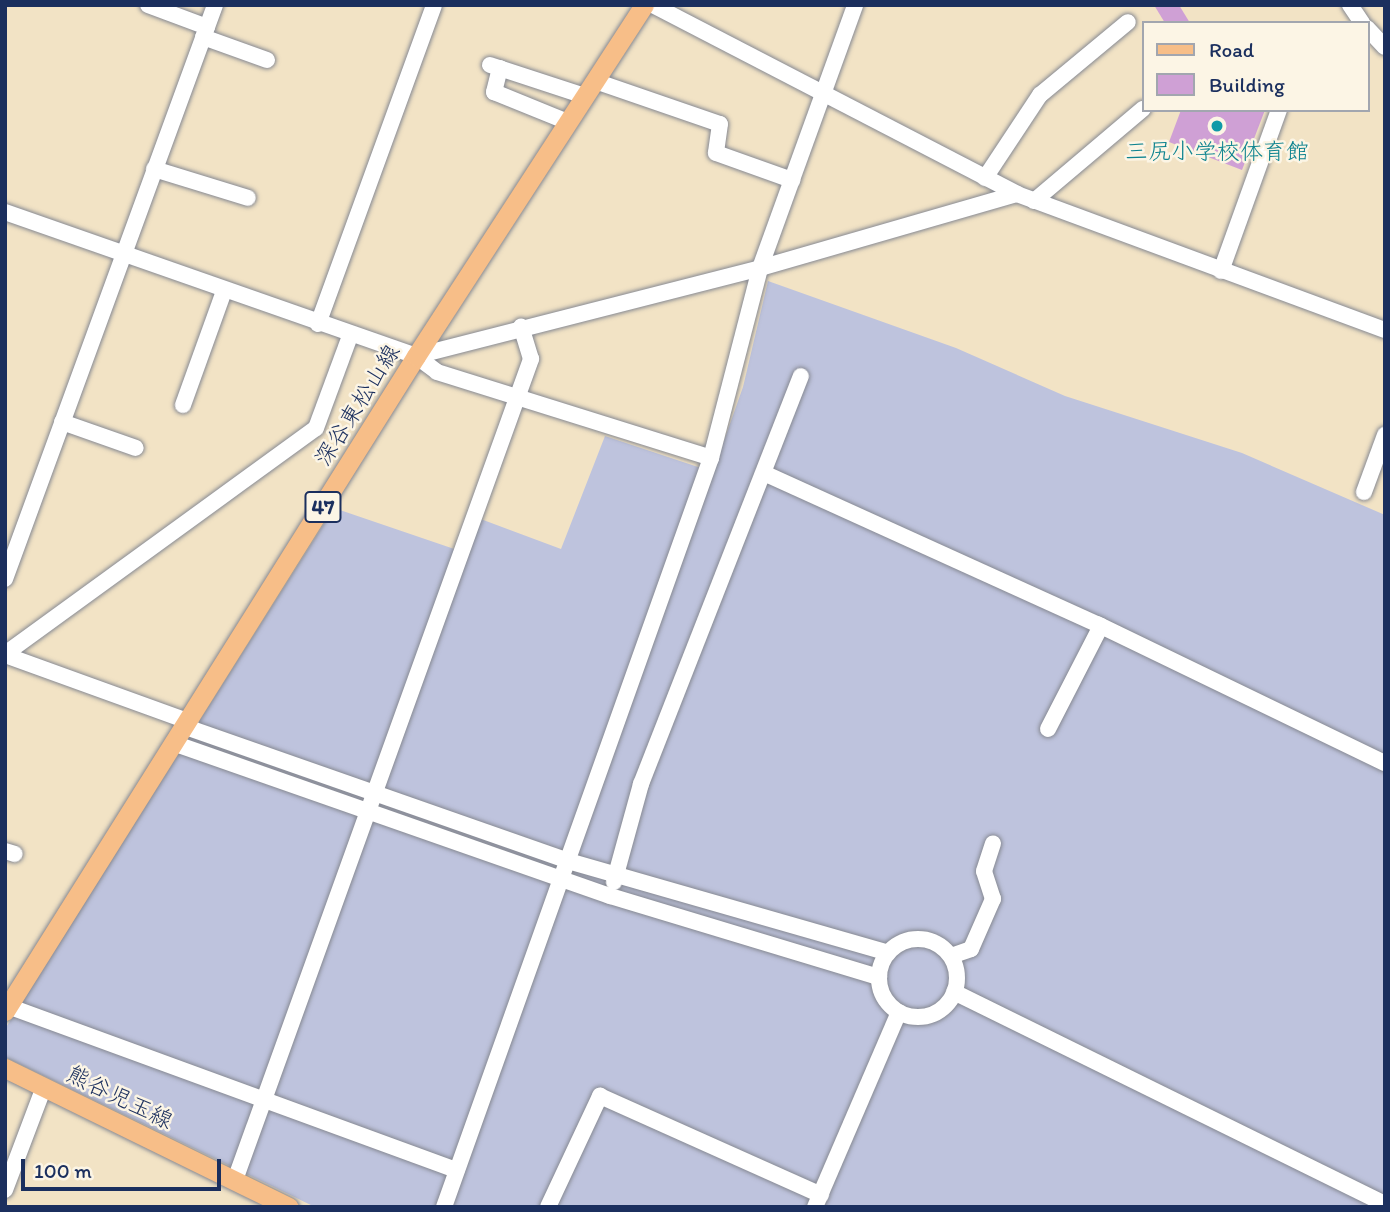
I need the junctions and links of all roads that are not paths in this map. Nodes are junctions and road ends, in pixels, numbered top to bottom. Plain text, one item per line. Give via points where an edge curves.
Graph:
1 (148, 5) edge
2 (215, 5) edge
3 (434, 5) edge
4 (644, 5) edge
5 (653, 5) edge
6 (855, 5) edge
7 (1128, 22) dead end
8 (1369, 30) edge
9 (205, 32) junction
10 (1385, 47) edge
11 (267, 60) dead end
12 (590, 88) junction
13 (824, 97) junction
14 (1142, 110) edge
15 (1278, 112) edge
16 (568, 122) junction
17 (154, 169) junction
18 (985, 178) junction
19 (792, 180) junction
20 (1017, 194) junction
21 (248, 198) dead end
22 (1034, 201) junction
23 (5, 212) edge
24 (123, 254) junction
25 (760, 268) junction
26 (1221, 271) junction
27 (224, 290) junction
28 (318, 324) junction
29 (521, 327) junction
30 (1385, 330) edge
31 (350, 336) junction
32 (416, 356) junction
33 (802, 376) dead end
34 (515, 396) junction
35 (183, 405) dead end
36 (62, 422) junction
37 (1385, 435) edge
38 (136, 448) dead end
39 (710, 458) junction
40 (766, 474) junction
41 (1364, 492) dead end
42 (12, 540) edge
43 (5, 579) edge
44 (1101, 626) junction
45 (5, 655) edge
46 (1048, 729) dead end
47 (184, 731) junction
48 (1385, 763) edge
49 (374, 791) junction
50 (367, 811) junction
51 (993, 843) dead end
52 (568, 861) junction
53 (616, 875) junction
54 (561, 880) junction
55 (610, 897) junction
56 (888, 953) junction
57 (951, 956) junction
58 (879, 977) junction
59 (954, 992) junction
60 (6, 1007) edge
61 (899, 1012) junction
62 (5, 1068) edge
63 (44, 1087) junction
64 (261, 1100) junction
65 (457, 1170) junction
66 (235, 1180) junction
67 (5, 1190) edge
68 (818, 1201) edge
69 (1385, 1205) edge
70 (289, 1207) edge
71 (444, 1207) edge
72 (548, 1207) edge

1 - 9 street
2 - 9 street
3 - 28 street
4 - 12 main road, 深谷東松山線 / 47
5 - 13 street
6 - 13 street
7 - 18 street via 1040,95
8 - 10 street
9 - 11 street
9 - 17 street
12 - 16 main road, 深谷東松山線 / 47
12 - 16 street via 495,66 494,92
12 - 19 street via 720,124 716,153
13 - 18 street
13 - 19 street
14 - 22 street
15 - 26 street
16 - 32 main road, 深谷東松山線 / 47
17 - 21 street
17 - 24 street
18 - 20 street
19 - 25 street
20 - 22 street
20 - 25 street
22 - 26 street
23 - 24 street
24 - 27 street
24 - 36 street
25 - 29 street
25 - 39 street
26 - 30 street
27 - 28 street
27 - 35 street
28 - 31 street
29 - 32 street
29 - 34 street via 531,359
31 - 32 street
31 - 45 street via 316,428
32 - 34 street via 437,372
32 - 47 main road, 深谷東松山線 / 47
33 - 40 street
34 - 39 street
34 - 49 street
36 - 38 street
36 - 42 street
37 - 41 street
39 - 52 street
40 - 44 street
40 - 53 street via 641,784
42 - 43 street
44 - 46 street
44 - 48 street
45 - 47 street
47 - 49 street
47 - 50 street
47 - 60 main road, 深谷東松山線 / 47
49 - 50 street
49 - 52 street
50 - 54 street
50 - 64 street
51 - 57 street via 984,871 993,899 971,949
52 - 53 street
52 - 54 street
53 - 55 street
53 - 56 street
54 - 55 street
54 - 65 street
55 - 58 street
56 - 57 street via 908,940 920,939 932,941
56 - 58 street
57 - 59 street via 957,980
58 - 61 street via 884,998
59 - 61 street via 937,1012 912,1017
59 - 69 street
60 - 64 street
61 - 68 street
62 - 63 main road, 熊谷児玉線
63 - 66 main road, 熊谷児玉線
63 - 67 street
64 - 65 street
64 - 66 street
65 - 71 street
66 - 70 main road, 熊谷児玉線
68 - 72 street via 600,1097

